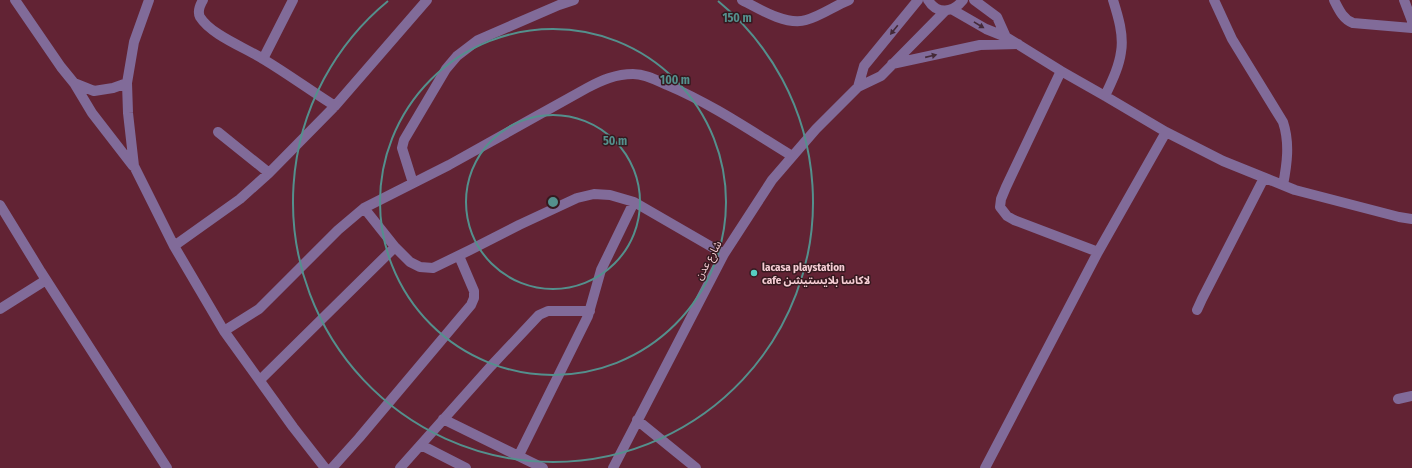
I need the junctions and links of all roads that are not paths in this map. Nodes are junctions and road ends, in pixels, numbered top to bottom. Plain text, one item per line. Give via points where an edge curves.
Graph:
1 (15, 0) edge
2 (149, 0) edge
3 (203, 0) edge
4 (293, 0) edge
5 (427, 0) edge
6 (574, 0) edge
7 (742, 0) edge
8 (848, 0) edge
9 (918, 0) edge
10 (928, 0) edge
11 (963, 0) edge
12 (974, 0) edge
13 (1113, 0) edge
14 (1214, 0) edge
15 (1334, 0) edge
16 (1404, 0) edge
17 (949, 10) junction
18 (1412, 21) edge
19 (1412, 28) edge
20 (1006, 37) junction
21 (1018, 44) junction
22 (263, 59) junction
23 (892, 64) junction
24 (1061, 71) junction
25 (74, 83) junction
26 (126, 83) junction
27 (858, 87) junction
28 (1105, 96) junction
29 (335, 106) junction
30 (218, 132) dead end
31 (1166, 132) junction
32 (792, 156) junction
33 (134, 166) junction
34 (270, 173) junction
35 (1264, 178) junction
36 (413, 183) junction
37 (1283, 185) junction
38 (634, 202) junction
39 (0, 205) edge
40 (364, 208) junction
41 (1412, 219) edge
42 (174, 246) junction
43 (394, 247) junction
44 (1098, 252) junction
45 (724, 254) junction
46 (458, 256) junction
47 (46, 280) junction
48 (0, 309) edge
49 (1197, 310) dead end
50 (590, 311) junction
51 (224, 331) junction
52 (260, 380) junction
53 (1412, 396) edge
54 (1398, 399) dead end
55 (444, 420) junction
56 (637, 420) junction
57 (421, 445) junction
58 (519, 456) junction
59 (167, 468) edge
60 (325, 468) edge
61 (332, 468) edge
62 (400, 468) edge
63 (466, 468) edge
64 (543, 468) edge
65 (613, 468) edge
66 (696, 468) edge
67 (986, 468) edge

1 - 25 street
2 - 26 street via 134,42
3 - 22 street via 198,10 208,25 225,38
4 - 22 street
5 - 29 street
6 - 36 street via 478,40 446,69 404,140 402,148
7 - 8 street via 778,17 796,22 817,16
9 -> 27 street, شارع عدن via 864,66
10 - 17 street via 935,8
11 - 17 street, شارع عدن via 959,6
12 - 20 street via 997,17
13 - 28 street via 1122,36 1122,51 1117,70
14 - 37 street via 1232,39 1283,122 1288,147
15 - 19 street via 1342,15 1353,23
16 - 18 street
17 -> 20 street
17 - 23 street, شارع عدن
20 - 21 street
23 -> 21 street via 980,45
21 - 24 street
22 - 29 street
23 - 27 street, شارع عدن via 881,76
24 - 28 street
24 - 44 street via 1006,187 1000,207 1014,220
25 - 26 street via 94,91
25 - 33 street via 92,113
26 - 33 street
27 - 32 street, شارع عدن
28 - 31 street
29 - 34 street
30 - 34 street
31 - 35 street via 1223,161
31 - 44 street
32 - 36 street via 684,92 648,77 635,74 620,75 606,78
32 - 45 street, شارع عدن via 768,185
33 - 42 street
34 - 42 street via 240,199
35 - 37 street
35 - 49 street
36 - 40 street
37 - 41 street
38 - 45 street
38 - 46 street via 610,195 594,194 577,198
38 - 50 street via 601,270
39 - 47 street
40 - 43 street
40 - 51 street via 338,230 259,309
42 - 51 street
43 - 46 street via 410,262 433,268
43 - 52 street
44 - 67 street
45 - 56 street, شارع عدن
46 - 61 street via 474,291 471,305
47 - 48 street
47 - 59 street
50 - 55 street via 548,311 539,315
50 - 58 street
51 - 52 street
52 - 60 street
53 - 54 street
55 - 57 street
55 - 58 street
56 - 65 street, شارع عدن
56 - 66 street
57 - 62 street
57 - 63 street
58 - 64 street

